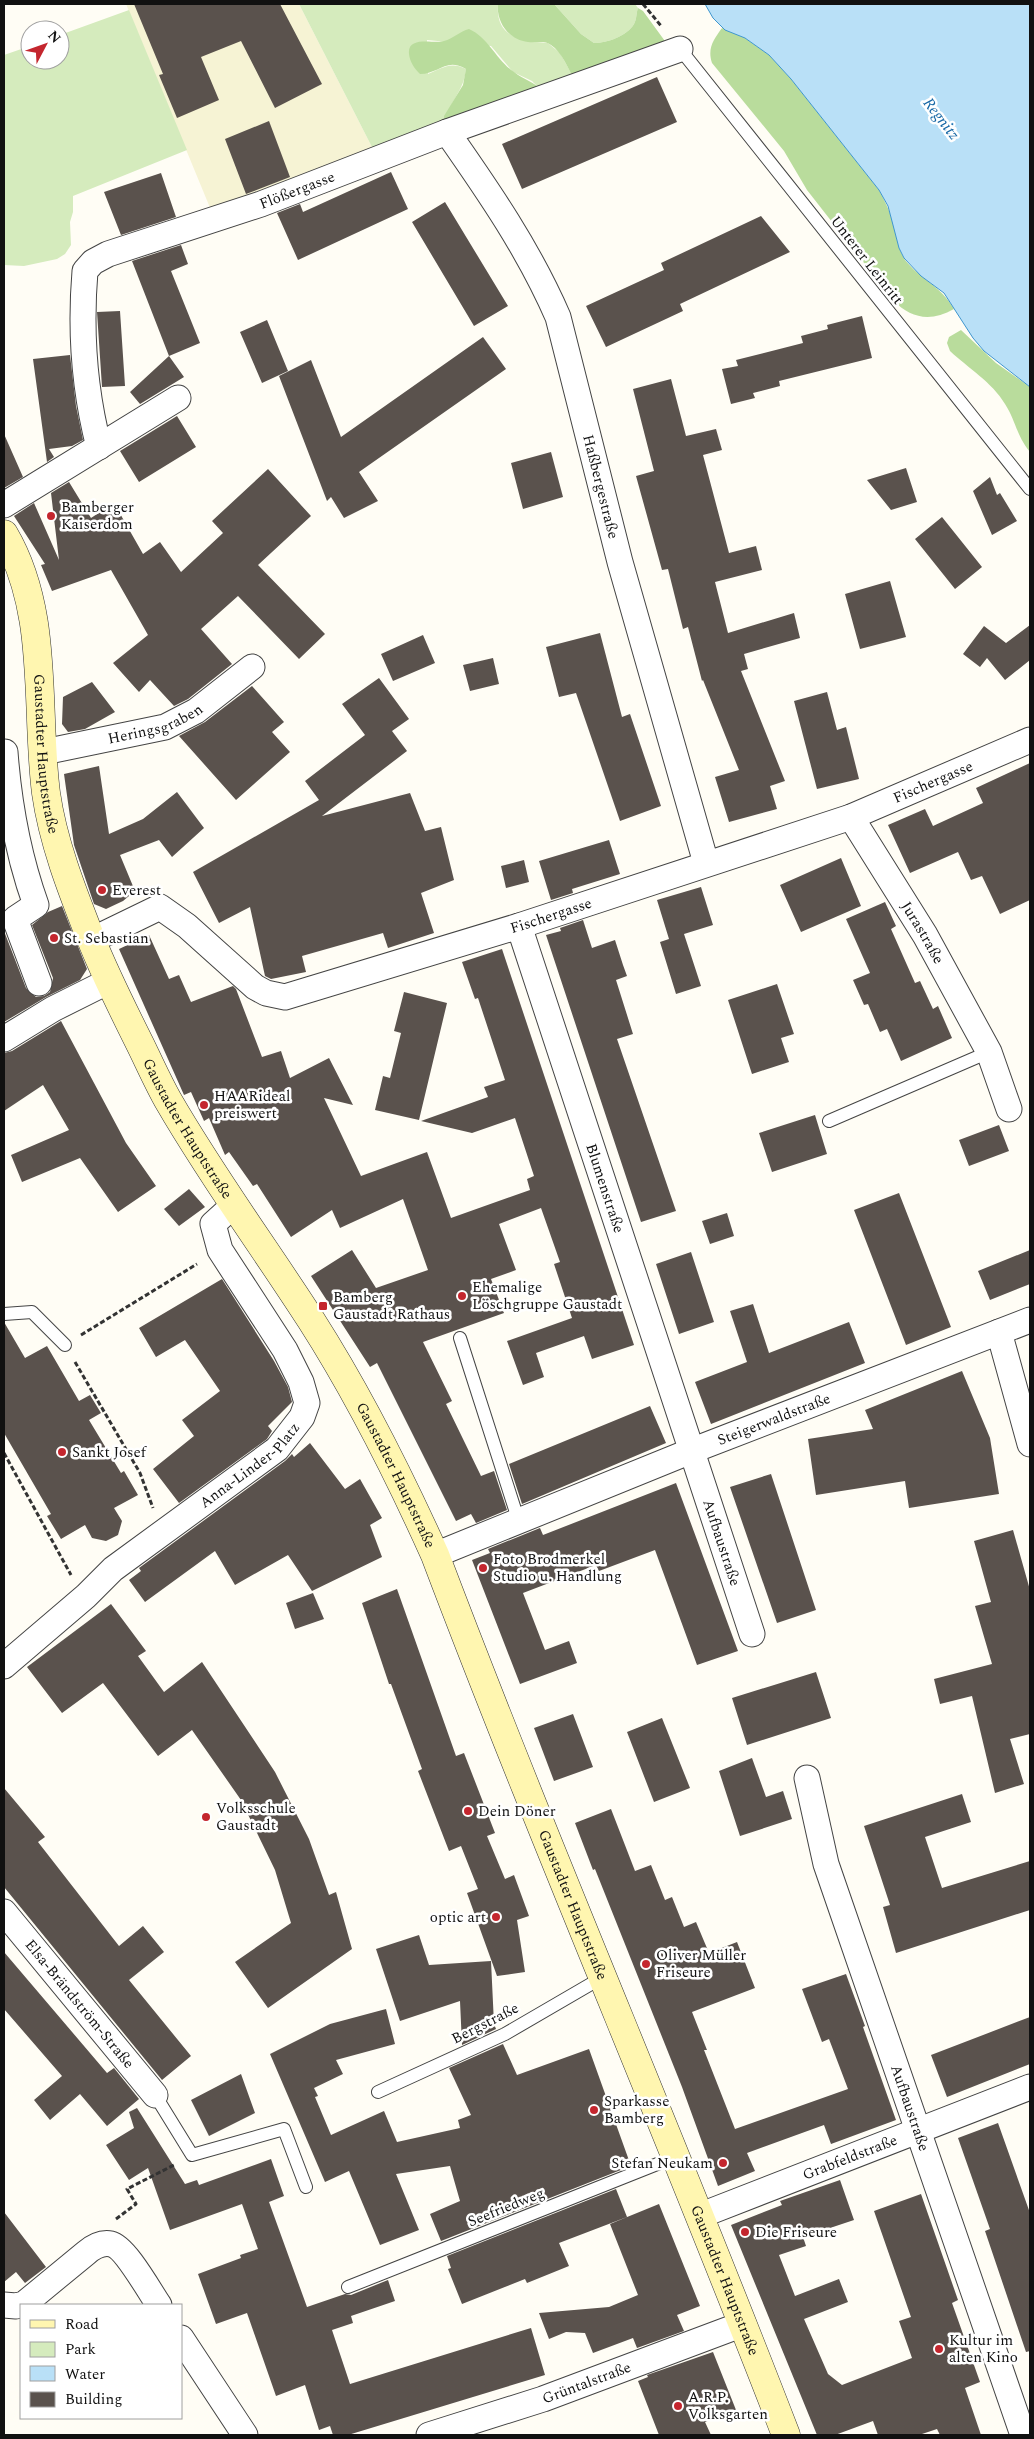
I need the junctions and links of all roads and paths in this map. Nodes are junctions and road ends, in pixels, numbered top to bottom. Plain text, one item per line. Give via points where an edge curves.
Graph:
1 (680, 49) joint
2 (447, 132) junction
3 (178, 398) dead end
4 (99, 447) junction
5 (1030, 489) edge
6 (4, 505) edge
7 (4, 534) edge
8 (252, 667) dead end
9 (1030, 740) edge
10 (44, 747) junction
11 (4, 752) edge
12 (851, 817) junction
13 (706, 863) junction
14 (519, 926) junction
15 (92, 940) junction
16 (109, 981) junction
17 (40, 983) dead end
18 (4, 1039) edge
19 (989, 1052) junction
20 (1009, 1108) dead end
21 (829, 1122) dead end
22 (234, 1205) junction
23 (220, 1250) junction
24 (4, 1314) edge
25 (1030, 1320) edge
26 (999, 1332) junction
27 (460, 1338) dead end
28 (65, 1345) junction
29 (1030, 1444) edge
30 (691, 1451) junction
31 (4, 1453) edge
32 (519, 1522) junction
33 (164, 1530) junction
34 (435, 1555) junction
35 (86, 1596) junction
36 (752, 1634) dead end
37 (4, 1666) edge
38 (807, 1778) dead end
39 (4, 1912) edge
40 (603, 1977) junction
41 (1030, 2087) edge
42 (378, 2092) dead end
43 (155, 2095) joint
44 (919, 2130) junction
45 (192, 2156) junction
46 (675, 2157) junction
47 (306, 2187) dead end
48 (699, 2216) junction
49 (116, 2218) dead end
50 (348, 2287) dead end
51 (24, 2304) edge
52 (158, 2304) edge
53 (4, 2305) edge
54 (20, 2305) edge
55 (743, 2324) junction
56 (182, 2340) edge
57 (245, 2435) edge
58 (428, 2435) edge
59 (786, 2435) edge
60 (1023, 2435) edge

1 - 2 street, Flößergasse
1 - 5 lane, Unterer Leinritt
2 - 4 street, Flößergasse via 261,204 108,254 93,262 85,271 83,359 89,409
2 - 13 street, Haßbergestraße via 508,219 544,284 558,317 620,562
3 - 4 street
4 - 6 street
7 - 10 street, Gaustadter Hauptstraße via 22,572 33,612
8 - 10 street, Heringsgraben via 196,711 166,727
9 - 12 street, Fischergasse
10 - 11 street, Heringsgraben
10 - 15 street, Gaustadter Hauptstraße via 46,793 53,828
11 - 17 street via 18,849 36,905 15,919
12 - 13 street, Fischergasse
12 - 19 street, Jurastraße via 925,936
13 - 14 street, Fischergasse
14 - 15 street, Fischergasse via 285,997 261,990 160,907
14 - 30 street, Blumenstraße
15 - 16 street, Gaustadter Hauptstraße
16 - 18 street via 53,1009
16 - 22 street, Gaustadter Hauptstraße via 168,1100
19 - 20 street, Jurastraße
19 - 21 lane
22 - 23 street, Anna-Linder-Platz via 213,1224
22 - 34 street, Gaustadter Hauptstraße via 350,1384 413,1504
23 - 28 path
23 - 33 street, Anna-Linder-Platz via 285,1350 301,1382 307,1403 302,1418 277,1449
24 - 28 lane via 32,1312
25 - 26 street, Steigerwaldstraße
26 - 29 street
26 - 30 street, Steigerwaldstraße
27 - 32 lane
28 - 33 path via 140,1474
30 - 32 street, Steigerwaldstraße
30 - 36 street, Aufbaustraße
31 - 35 path via 44,1528
32 - 34 street, Steigerwaldstraße
33 - 35 street, Anna-Linder-Platz via 113,1568
34 - 40 street, Gaustadter Hauptstraße
35 - 37 street, Anna-Linder-Platz
38 - 44 street, Aufbaustraße via 826,1864
39 - 43 street, Elsa-Brändström-Straße
40 - 42 lane, Bergstraße via 505,2034
40 - 46 street, Gaustadter Hauptstraße
41 - 44 street, Grabfeldstraße
43 - 45 lane
44 - 48 street, Grabfeldstraße
44 - 60 street, Aufbaustraße
45 - 47 lane via 284,2129
45 - 49 path via 127,2189 136,2204
46 - 48 street, Gaustadter Hauptstraße
46 - 50 lane, Seefriedweg
48 - 55 street, Gaustadter Hauptstraße
51 - 52 street via 95,2246 113,2244 122,2251
53 - 54 street
55 - 58 street, Grüntalstraße via 543,2399
55 - 59 street, Gaustadter Hauptstraße
56 - 57 street

